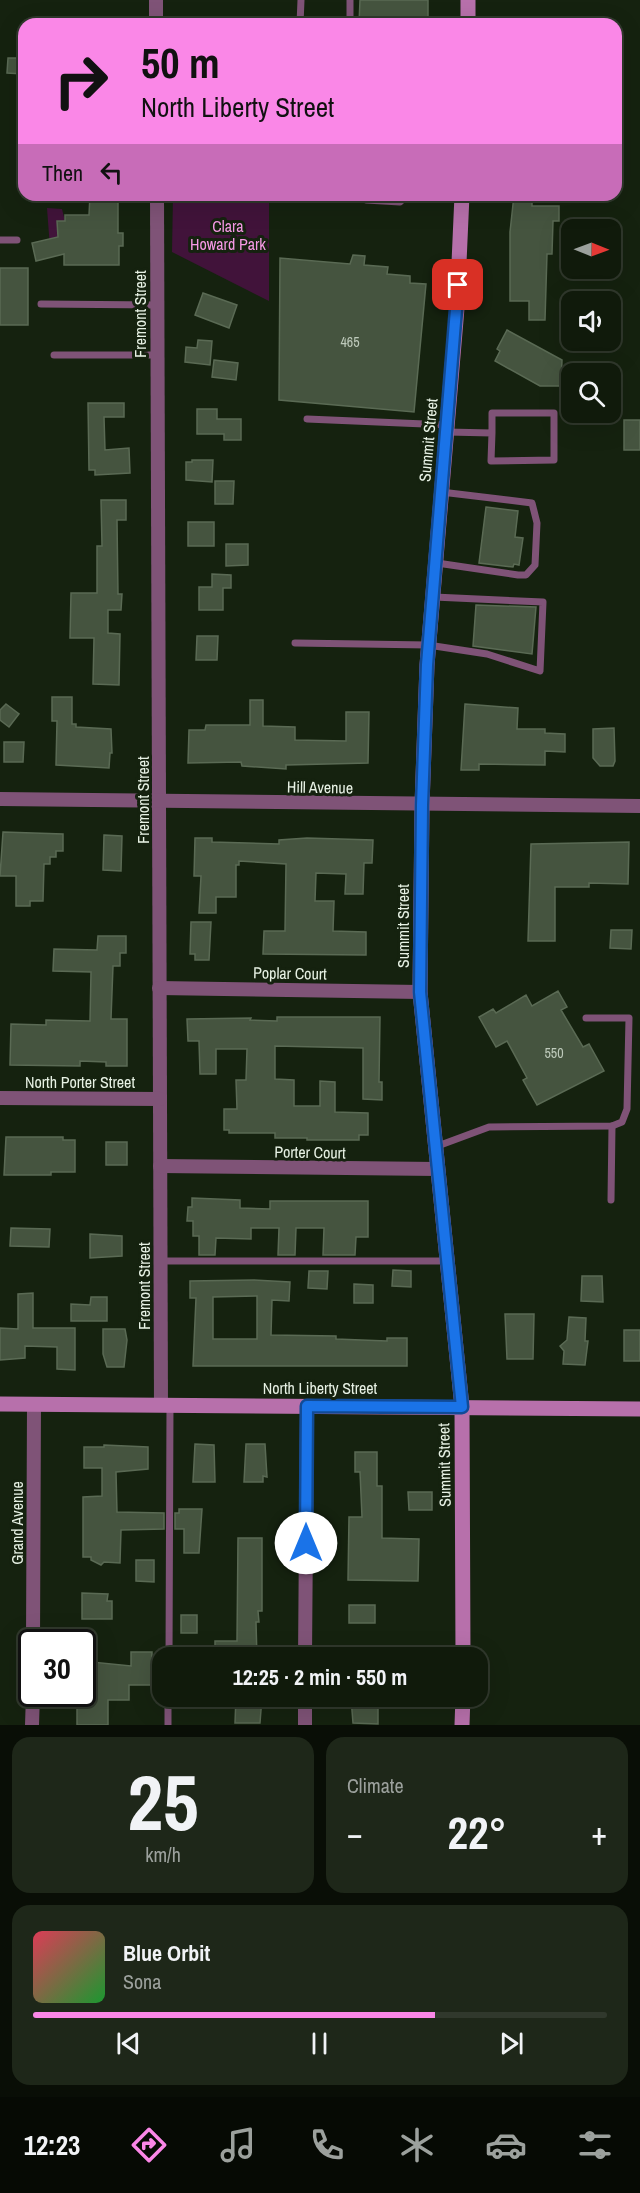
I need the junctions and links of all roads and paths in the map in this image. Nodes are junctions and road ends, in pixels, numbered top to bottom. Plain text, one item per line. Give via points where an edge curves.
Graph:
1 (156, 0) edge
2 (301, 0) edge
3 (350, 0) edge
4 (468, 0) edge
5 (156, 18) edge
6 (300, 18) edge
7 (350, 18) edge
8 (468, 18) edge
9 (157, 201) edge
10 (380, 201) edge
11 (401, 201) edge
12 (462, 201) edge
13 (0, 240) edge
14 (17, 240) dead end
15 (41, 304) dead end
16 (157, 305) junction
17 (54, 354) dead end
18 (157, 355) junction
19 (307, 419) dead end
20 (447, 429) junction
21 (492, 433) junction
22 (441, 492) junction
23 (434, 562) junction
24 (431, 596) junction
25 (295, 643) dead end
26 (428, 645) junction
27 (0, 799) edge
28 (160, 801) junction
29 (422, 805) junction
30 (640, 806) edge
31 (159, 988) junction
32 (420, 992) junction
33 (586, 1018) dead end
34 (0, 1098) edge
35 (160, 1099) junction
36 (612, 1126) junction
37 (435, 1147) junction
38 (160, 1166) junction
39 (437, 1169) junction
40 (611, 1200) dead end
41 (447, 1261) junction
42 (160, 1262) junction
43 (0, 1404) edge
44 (34, 1404) junction
45 (165, 1405) junction
46 (307, 1406) junction
47 (462, 1407) junction
48 (640, 1409) edge
49 (33, 1629) edge
50 (168, 1647) edge
51 (305, 1647) edge
52 (463, 1647) edge
53 (33, 1707) edge
54 (168, 1707) edge
55 (305, 1707) edge
56 (463, 1707) edge
57 (32, 1725) edge
58 (168, 1725) edge
59 (305, 1725) edge
60 (462, 1725) edge

1 - 5 street
2 - 6 lane
3 - 7 lane
4 - 8 main road
9 - 16 street, Fremont Street
10 - 11 lane
12 - 20 main road, Summit Street
13 - 14 lane
15 - 16 lane
16 - 18 street, Fremont Street
17 - 18 lane
18 - 28 street, Fremont Street
19 - 20 lane
20 - 21 lane
20 - 22 main road, Summit Street
21 - 21 lane via 491,461 554,460 554,413 492,413
22 - 23 main road, Summit Street
22 - 23 lane via 532,503 537,523 536,565 526,575 518,575
23 - 24 main road, Summit Street
24 - 26 main road, Summit Street
24 - 26 lane via 543,602 540,671 487,654
25 - 26 lane
26 - 29 main road, Summit Street
27 - 28 street, Hill Avenue
28 - 29 street, Hill Avenue
28 - 31 street, Fremont Street
29 - 30 street, Hill Avenue
29 - 32 main road, Summit Street
31 - 32 street, Poplar Court
31 - 35 street, Fremont Street
32 - 37 main road, Summit Street
33 - 36 lane via 629,1018 627,1109 622,1122
34 - 35 street, North Porter Street
35 - 38 street, Fremont Street
36 - 37 lane via 489,1127
36 - 40 lane
37 - 39 main road, Summit Street
38 - 39 street, Porter Court
38 - 42 street, Fremont Street
39 - 41 main road, Summit Street
41 - 42 lane
41 - 47 main road, Summit Street
42 - 45 street, Fremont Street
43 - 44 main road, North Liberty Street
44 - 45 main road, North Liberty Street
44 - 49 street, Grand Avenue
45 - 46 main road, North Liberty Street
45 - 50 lane
46 - 47 main road, North Liberty Street
46 - 51 street
47 - 48 main road, North Liberty Street
47 - 52 main road, Summit Street
53 - 57 street
54 - 58 lane
55 - 59 street
56 - 60 main road

